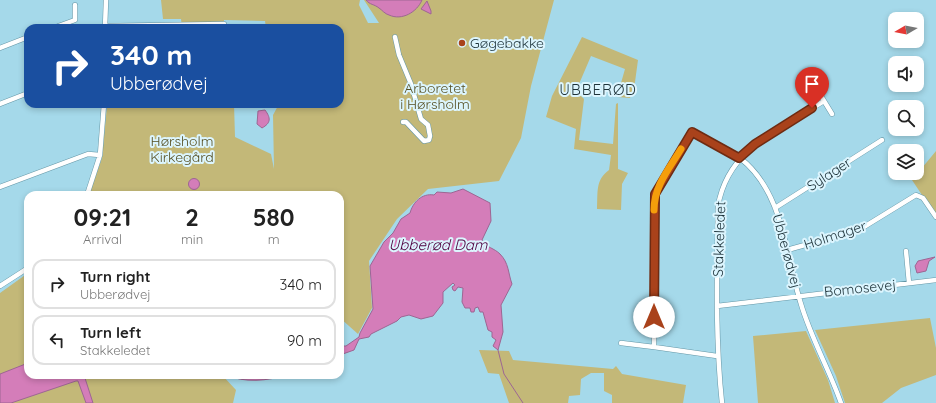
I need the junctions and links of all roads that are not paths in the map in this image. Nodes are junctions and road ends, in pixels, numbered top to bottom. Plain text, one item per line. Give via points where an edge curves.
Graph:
1 (106, 0) edge
2 (75, 5) dead end
3 (64, 24) edge
4 (105, 24) edge
5 (395, 38) dead end
6 (24, 39) edge
7 (0, 48) edge
8 (24, 95) edge
9 (821, 96) dead end
10 (824, 101) junction
11 (0, 104) edge
12 (104, 108) edge
13 (832, 114) dead end
14 (403, 122) dead end
15 (882, 140) dead end
16 (100, 155) junction
17 (739, 158) junction
18 (0, 187) edge
19 (88, 191) edge
20 (775, 208) junction
21 (936, 217) edge
22 (787, 250) junction
23 (906, 251) dead end
24 (24, 271) edge
25 (936, 280) edge
26 (909, 283) junction
27 (0, 286) edge
28 (798, 295) junction
29 (717, 306) junction
30 (621, 344) dead end
31 (654, 347) junction
32 (717, 356) junction
33 (722, 403) edge
34 (841, 403) edge

1 - 4 street
2 - 3 street via 75,20
5 - 14 street via 422,119 428,125 430,139 424,141 406,122
6 - 7 street
8 - 11 street
9 - 10 street
10 - 13 street
10 - 17 street, Stakkeledet via 755,144
12 - 16 street
15 - 20 street, Sylager
16 - 18 street via 88,154
16 - 19 street
17 - 20 street, Ubberødvej via 762,182
17 - 29 street, Stakkeledet via 724,183 718,206
17 - 31 street, Ubberødvej via 692,132 655,194
20 - 22 street, Ubberødvej
21 - 22 street, Holmager via 923,198 916,195 859,230
22 - 28 street, Ubberødvej
23 - 26 street, Bomosevej
24 - 27 street
25 - 26 street, Bomosevej
26 - 28 street, Bomosevej
28 - 29 street, Bomosevej
28 - 34 street, Ubberødvej
29 - 32 street, Stakkeledet
30 - 31 street
31 - 32 street
32 - 33 street, Stakkeledet

